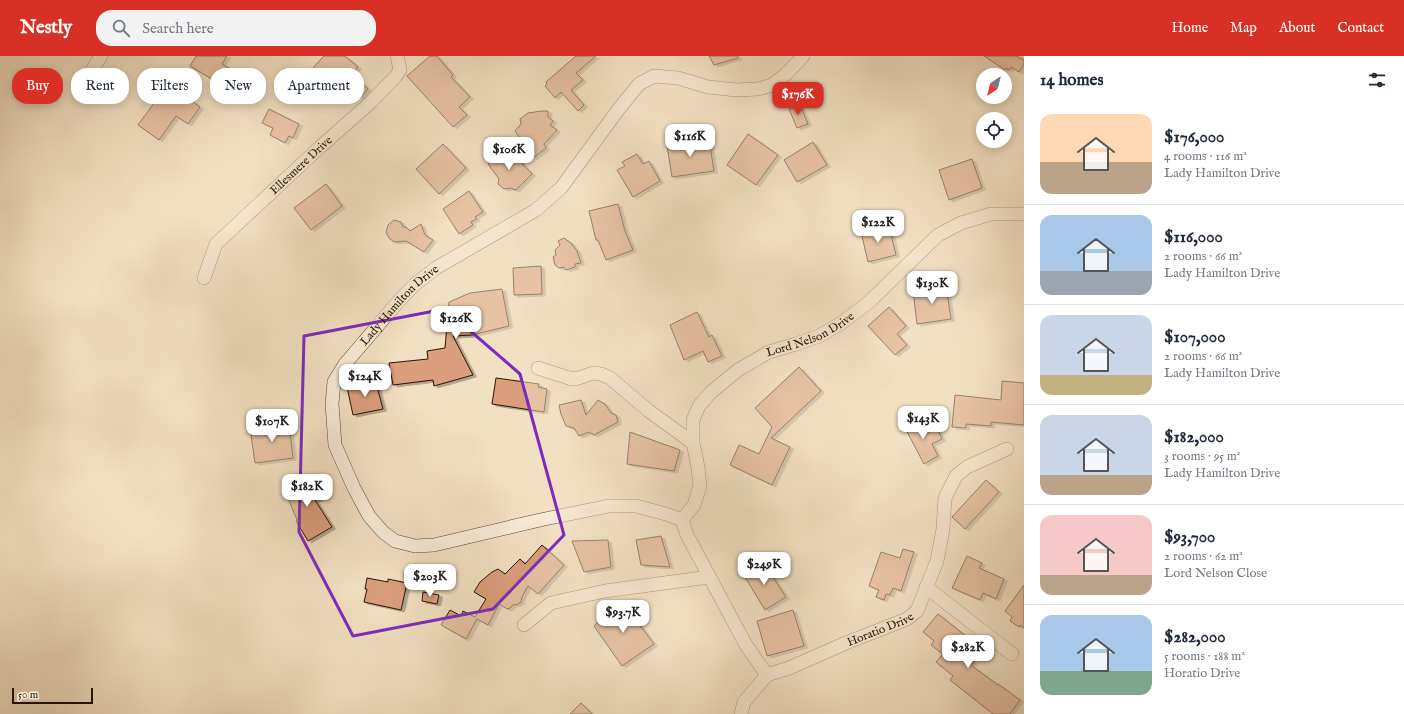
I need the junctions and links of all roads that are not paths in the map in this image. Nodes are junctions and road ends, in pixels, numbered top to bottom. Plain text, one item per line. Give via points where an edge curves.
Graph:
1 (101, 56) edge
2 (397, 56) edge
3 (803, 56) edge
4 (93, 68) edge
5 (1024, 214) edge
6 (204, 278) dead end
7 (538, 368) dead end
8 (693, 443) junction
9 (1007, 449) dead end
10 (682, 520) junction
11 (709, 577) junction
12 (926, 587) junction
13 (524, 625) dead end
14 (1012, 654) dead end
15 (767, 675) junction
16 (741, 714) edge

1 - 4 street
2 - 6 street, Ellesmere Drive via 400,70 376,97 216,244
3 - 10 street, Lady Hamilton Drive via 772,85 758,89 708,87 678,78 654,76 639,84 561,188 536,210 436,268 414,285 345,364 334,382 332,404 335,445 369,516 395,541 414,546 434,545 609,506 636,506
5 - 8 street, Lord Nelson Drive via 991,214 961,223 938,235 868,302 840,324 819,336 770,352 738,370 710,393 699,406 693,420
7 - 8 street via 572,379 593,373 610,378
8 - 10 street, Lord Nelson Drive via 700,486 694,505
9 - 12 street, Horatio Drive via 967,467 956,476 945,498 937,561
10 - 11 street
11 - 13 street via 605,591 551,603
11 - 15 street via 746,645
12 - 14 street
12 - 15 street, Horatio Drive via 917,611 907,619
15 - 16 street via 744,702

